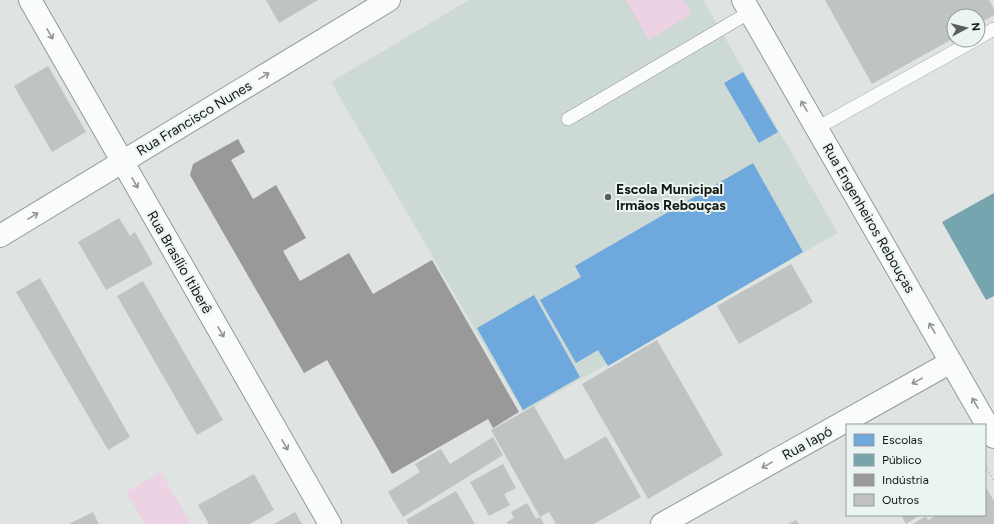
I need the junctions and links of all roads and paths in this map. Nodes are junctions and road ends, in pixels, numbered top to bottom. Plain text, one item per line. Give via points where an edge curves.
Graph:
1 (30, 0) edge
2 (389, 0) edge
3 (746, 6) edge
4 (961, 48) edge
5 (568, 119) dead end
6 (817, 128) junction
7 (123, 161) junction
8 (0, 236) edge
9 (951, 362) junction
10 (994, 437) edge
11 (986, 467) edge
12 (994, 481) edge
13 (330, 524) edge
14 (662, 524) edge

1 -> 7 main road, Rua Brasílio Itiberê
7 -> 2 main road, Rua Francisco Nunes
3 - 5 lane
6 -> 3 main road, Rua Engenheiros Rebouças
4 - 6 lane
9 -> 6 main road, Rua Engenheiros Rebouças
8 -> 7 main road, Rua Francisco Nunes
7 -> 13 main road, Rua Brasílio Itiberê
10 -> 9 main road, Rua Engenheiros Rebouças
9 -> 14 main road, Rua Iapó
11 - 12 path

